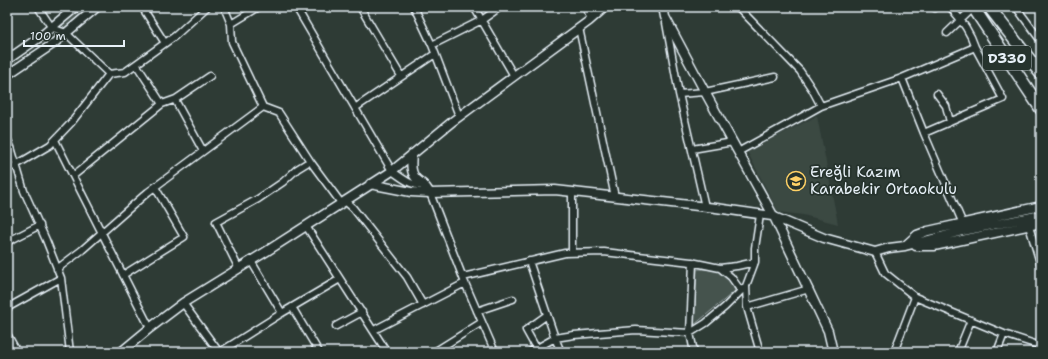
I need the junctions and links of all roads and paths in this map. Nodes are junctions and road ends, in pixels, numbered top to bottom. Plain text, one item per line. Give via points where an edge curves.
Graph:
1 (38, 7) edge
2 (76, 7) edge
3 (97, 7) edge
4 (142, 7) edge
5 (207, 7) edge
6 (224, 7) edge
7 (259, 7) edge
8 (296, 7) edge
9 (360, 7) edge
10 (414, 7) edge
11 (474, 7) edge
12 (500, 7) edge
13 (585, 7) edge
14 (605, 7) edge
15 (663, 7) edge
16 (738, 7) edge
17 (950, 7) edge
18 (989, 7) edge
19 (1016, 7) edge
20 (973, 8) edge
21 (665, 17) junction
22 (592, 19) junction
23 (482, 20) junction
24 (961, 20) junction
25 (231, 24) junction
26 (52, 28) junction
27 (579, 28) junction
28 (66, 33) junction
29 (947, 33) dead end
30 (1041, 40) edge
31 (165, 42) junction
32 (432, 45) junction
33 (974, 48) junction
34 (435, 54) junction
35 (7, 60) edge
36 (136, 64) junction
37 (109, 74) junction
38 (1041, 74) edge
39 (7, 75) edge
40 (210, 76) dead end
41 (401, 76) junction
42 (514, 76) junction
43 (775, 77) dead end
44 (902, 78) junction
45 (705, 92) junction
46 (679, 94) junction
47 (937, 94) dead end
48 (175, 100) junction
49 (162, 104) junction
50 (821, 106) junction
51 (263, 108) junction
52 (355, 108) junction
53 (1041, 109) edge
54 (459, 116) junction
55 (950, 122) junction
56 (924, 133) junction
57 (7, 138) edge
58 (55, 140) junction
59 (733, 142) junction
60 (692, 149) junction
61 (203, 151) junction
62 (738, 152) junction
63 (412, 154) junction
64 (310, 161) junction
65 (16, 165) junction
66 (7, 169) edge
67 (392, 171) junction
68 (73, 176) junction
69 (370, 184) junction
70 (425, 185) junction
71 (155, 187) junction
72 (572, 192) junction
73 (430, 193) junction
74 (615, 197) junction
75 (343, 202) junction
76 (1041, 206) edge
77 (705, 207) junction
78 (760, 215) junction
79 (1041, 215) edge
80 (774, 217) junction
81 (1041, 223) edge
82 (963, 224) junction
83 (40, 225) junction
84 (306, 226) junction
85 (1029, 226) junction
86 (102, 233) junction
87 (7, 242) edge
88 (905, 246) junction
89 (875, 252) junction
90 (572, 253) junction
91 (530, 261) junction
92 (250, 262) junction
93 (693, 262) junction
94 (754, 262) junction
95 (1041, 266) edge
96 (720, 268) junction
97 (57, 269) junction
98 (239, 269) junction
99 (123, 275) junction
100 (61, 278) junction
101 (340, 279) junction
102 (464, 280) junction
103 (746, 286) junction
104 (808, 289) junction
105 (741, 291) junction
106 (915, 298) junction
107 (513, 299) dead end
108 (183, 303) junction
109 (423, 305) junction
110 (292, 307) junction
111 (747, 307) junction
112 (7, 308) edge
113 (477, 311) junction
114 (362, 312) junction
115 (282, 313) junction
116 (547, 316) junction
117 (971, 320) junction
118 (482, 322) junction
119 (336, 326) dead end
120 (150, 328) junction
121 (374, 330) junction
122 (690, 332) junction
123 (1004, 334) junction
124 (7, 336) edge
125 (555, 338) junction
126 (1041, 346) edge
127 (536, 348) junction
128 (16, 352) edge
129 (70, 352) edge
130 (122, 352) edge
131 (219, 352) edge
132 (319, 352) edge
133 (387, 352) edge
134 (434, 352) edge
135 (495, 352) edge
136 (530, 352) edge
137 (561, 352) edge
138 (694, 352) edge
139 (760, 352) edge
140 (833, 352) edge
141 (894, 352) edge
142 (958, 352) edge
143 (997, 352) edge

1 - 26 street
2 - 26 street
3 - 28 street
4 - 31 street
5 - 31 street
6 - 25 street
7 - 25 street
8 - 52 street
9 - 41 street
10 - 32 street
11 - 23 street
12 - 23 street
13 - 22 street
14 - 22 street
15 - 21 street
16 - 50 street via 800,71
17 - 24 street
18 - 38 highway, D330
19 - 30 street
20 - 24 street
20 - 53 highway, D330
21 - 45 street
21 - 46 street
22 - 27 street
23 - 32 street
23 - 42 street
24 - 29 street
24 - 33 street via 972,38
25 - 51 street via 232,42
26 - 28 street
26 - 35 street
27 - 42 street
27 - 74 street
28 - 37 street
28 - 39 street
31 - 36 street
32 - 34 street
33 - 44 street
33 - 55 street via 1004,99
34 - 41 street
34 - 54 street
36 - 37 street via 125,72
36 - 49 street
37 - 58 street
40 - 48 street
41 - 52 street
42 - 54 street
43 - 45 street
44 - 50 street
44 - 56 street
45 - 46 street
45 - 59 street
46 - 60 street
47 - 55 street via 946,106
48 - 49 street
48 - 61 street
49 - 68 street
50 - 62 street
51 - 61 street
51 - 64 street via 279,113
52 - 67 street
54 - 63 street
55 - 56 street
56 - 82 street
57 - 65 street
58 - 65 street
58 - 68 street
59 - 60 street
59 - 62 street
60 - 77 street
61 - 71 street
62 - 80 street
63 - 67 street
63 - 70 street via 411,169 414,177
64 - 75 street
64 - 98 street via 258,199 216,222
65 - 66 street
65 - 83 street via 24,191
67 - 69 street
67 - 70 street via 405,180 420,186
68 - 86 street
69 - 73 street
69 - 75 street
70 - 73 street
71 - 86 street
71 - 99 street via 184,237
72 - 73 street via 555,190
72 - 74 street
72 - 90 street
73 - 102 street
74 - 77 street
75 - 84 street
75 - 109 street via 354,208 407,277
76 - 82 street
77 - 78 street
78 - 80 street
78 - 94 street
79 - 88 street
80 - 89 street via 824,238
80 - 104 street
81 - 85 street
82 - 88 street via 917,235
83 - 87 street
83 - 97 street
84 - 92 street
84 - 101 street
85 - 88 street via 934,246
85 - 95 street
86 - 97 street
86 - 99 street
88 - 89 street
89 - 106 street via 885,273
90 - 91 street
90 - 93 street via 604,252
91 - 102 street
91 - 116 street
92 - 98 street
92 - 115 street
93 - 96 street
93 - 122 street
94 - 96 street
94 - 103 street
96 - 105 street via 731,277
97 - 100 street
98 - 108 street
99 - 120 street
100 - 112 street
100 - 129 street
101 - 110 street
101 - 114 street
102 - 109 street
102 - 113 street
103 - 105 street
103 - 111 street
104 - 111 street
104 - 140 street via 828,332
105 - 122 street via 706,323
106 - 117 street
106 - 141 street
107 - 113 street
108 - 120 street
108 - 131 street
109 - 121 street
110 - 115 street
110 - 132 street
111 - 139 street
113 - 118 street
114 - 119 street
114 - 121 street
115 - 131 street
116 - 125 street
116 - 127 street via 526,330
117 - 123 street
117 - 142 street
118 - 134 street
118 - 135 street
120 - 130 street
121 - 133 street
122 - 125 street via 636,330
122 - 138 street
123 - 126 street
123 - 143 street
124 - 128 street
125 - 127 street
125 - 137 street
127 - 136 street

